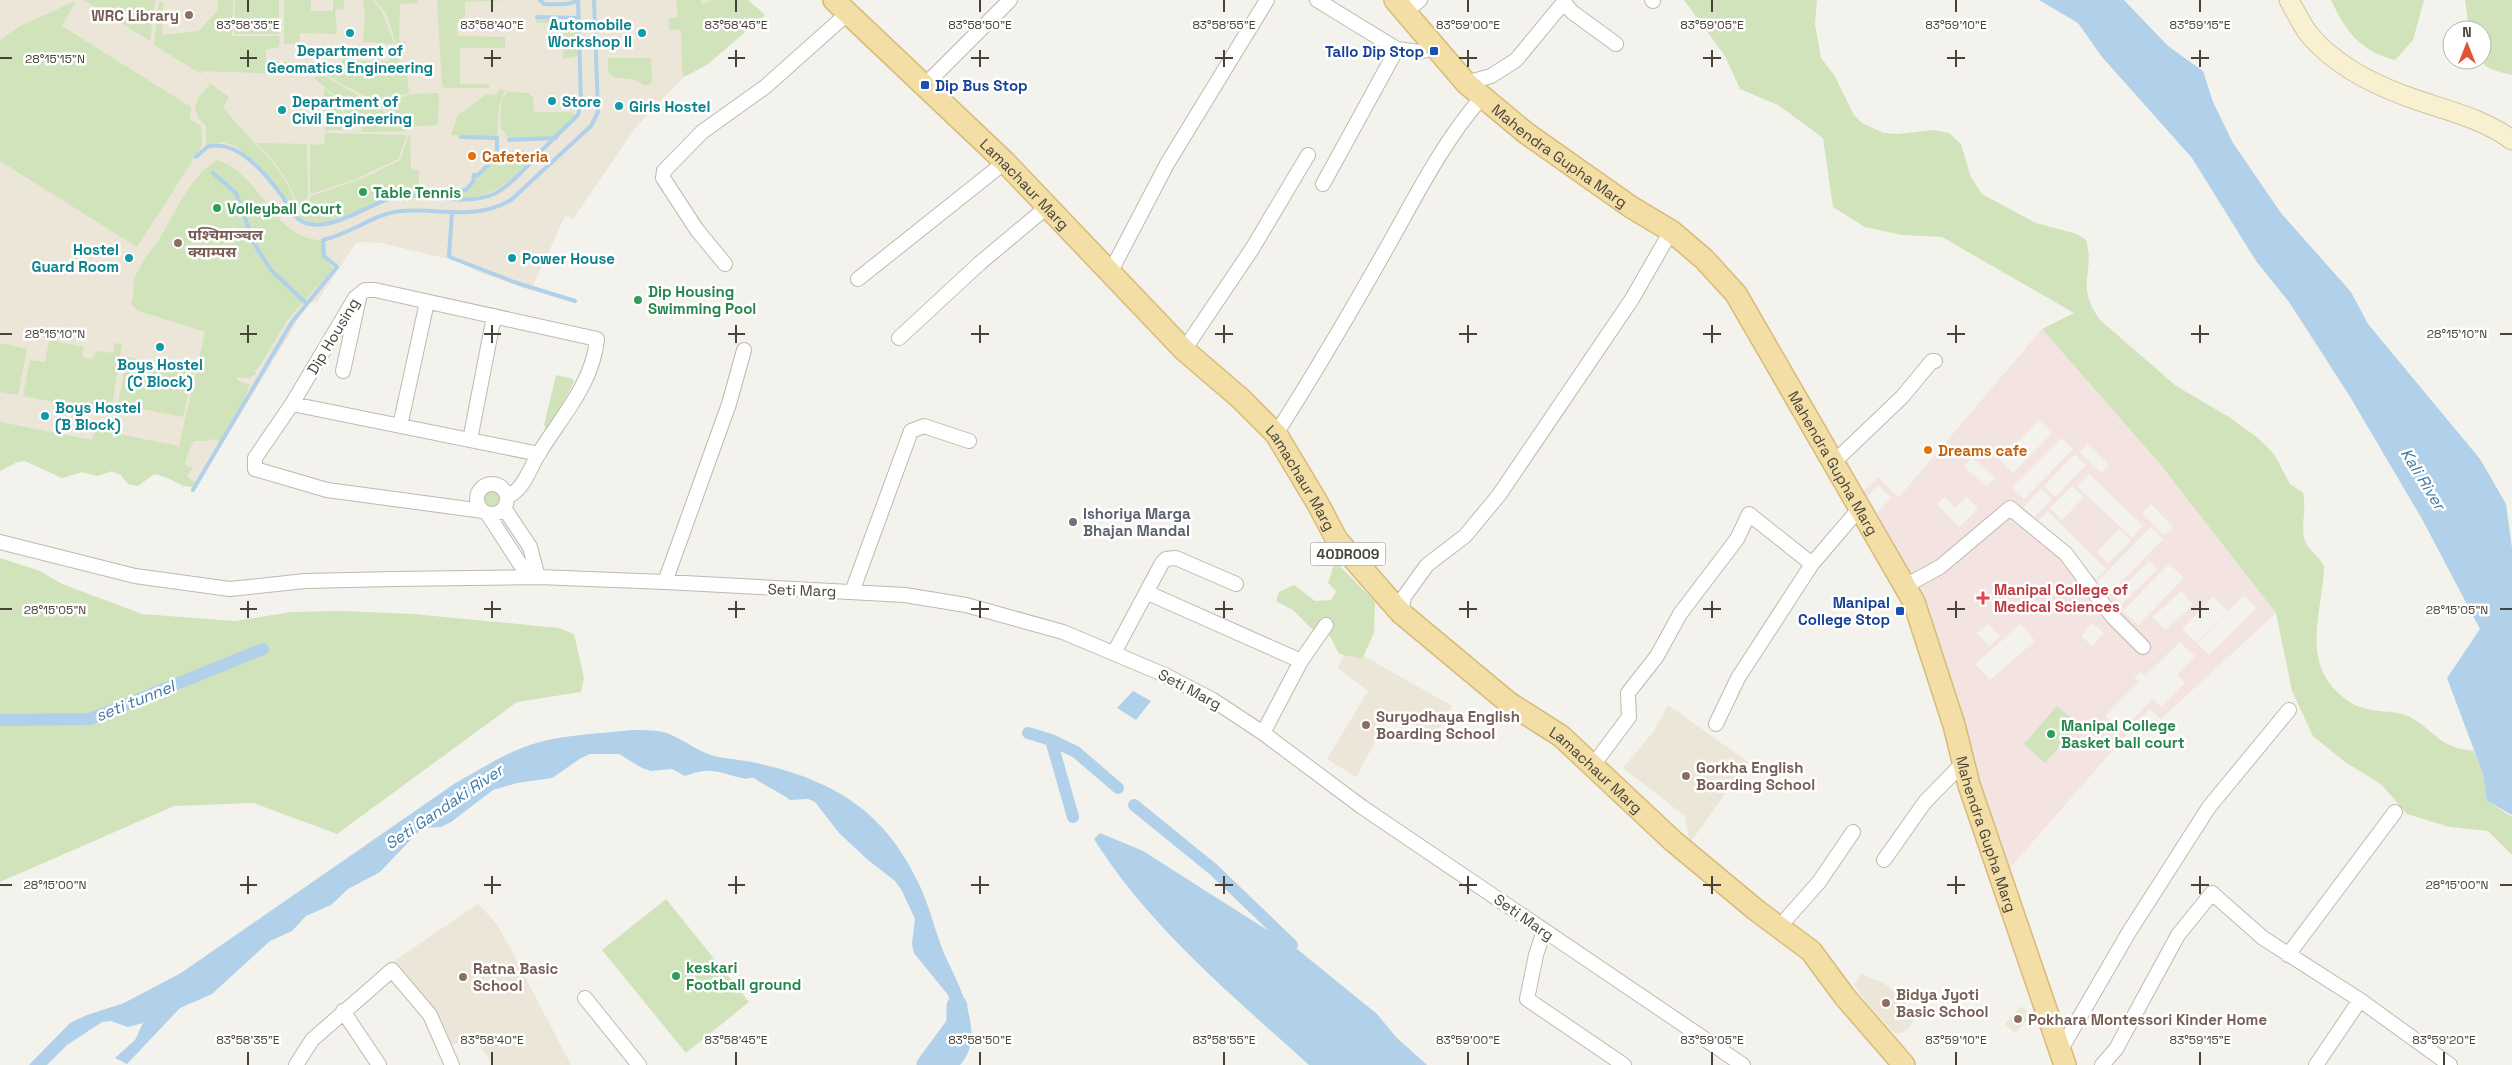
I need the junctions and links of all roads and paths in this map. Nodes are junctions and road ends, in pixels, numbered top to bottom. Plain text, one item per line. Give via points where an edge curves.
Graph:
1 (1010, 0) edge
2 (1267, 0) edge
3 (1317, 0) edge
4 (2289, 0) edge
5 (1566, 1) edge
6 (1407, 4) edge
7 (841, 6) edge
8 (1616, 44) dead end
9 (1434, 48) junction
10 (1397, 49) junction
11 (925, 85) junction
12 (1474, 90) junction
13 (2512, 140) edge
14 (1308, 155) dead end
15 (1004, 162) junction
16 (1323, 184) dead end
17 (1047, 207) junction
18 (1671, 231) junction
19 (725, 264) dead end
20 (1110, 273) junction
21 (858, 279) dead end
22 (361, 292) junction
23 (427, 302) junction
24 (494, 316) junction
25 (900, 338) dead end
26 (744, 350) dead end
27 (1184, 350) junction
28 (1935, 361) dead end
29 (343, 371) dead end
30 (292, 404) junction
31 (400, 426) junction
32 (1276, 434) junction
33 (470, 440) junction
34 (969, 441) dead end
35 (538, 454) junction
36 (1833, 463) junction
37 (506, 502) junction
38 (1859, 509) junction
39 (485, 512) junction
40 (0, 542) edge
41 (1812, 564) junction
42 (538, 577) junction
43 (665, 582) junction
44 (1236, 584) dead end
45 (1905, 586) junction
46 (852, 592) junction
47 (1148, 593) junction
48 (1401, 613) junction
49 (1326, 625) dead end
50 (2143, 646) dead end
51 (1114, 654) junction
52 (1301, 661) junction
53 (2289, 710) dead end
54 (1716, 724) dead end
55 (1263, 733) junction
56 (1594, 764) junction
57 (1962, 764) junction
58 (2395, 812) dead end
59 (1853, 832) dead end
60 (1884, 860) dead end
61 (1780, 926) junction
62 (1544, 931) junction
63 (2288, 955) junction
64 (584, 998) dead end
65 (2360, 1000) junction
66 (342, 1011) junction
67 (2063, 1058) edge
68 (296, 1065) edge
69 (380, 1065) edge
70 (452, 1065) edge
71 (639, 1065) edge
72 (1624, 1065) edge
73 (1743, 1065) edge
74 (1904, 1065) edge
75 (2102, 1065) edge
76 (2316, 1065) edge
77 (2450, 1065) edge

1 - 11 street
2 - 20 street via 1167,164
3 - 10 street
4 - 13 main road via 2309,34 2364,77 2414,99 2470,117
5 - 8 street via 1572,12
5 - 12 street via 1516,60
6 - 9 main road, Mahendra Gupha Marg
7 - 11 main road, Lamachaur Marg / 40DR009
7 - 19 street via 759,92 702,132 664,171 663,178 680,204
9 - 10 street via 1419,52
9 - 12 main road, Mahendra Gupha Marg
10 - 16 street
11 - 15 main road, Lamachaur Marg / 40DR009
12 - 18 main road, Mahendra Gupha Marg via 1526,133 1631,207
12 - 32 street via 1459,124
14 - 27 street via 1252,249
15 - 17 main road, Lamachaur Marg / 40DR009
15 - 21 street
17 - 20 main road, Lamachaur Marg / 40DR009
17 - 25 street via 980,262
18 - 36 main road, Mahendra Gupha Marg via 1704,259 1736,294
18 - 48 street via 1632,299 1499,495 1465,536 1427,565 1404,597
20 - 27 main road, Lamachaur Marg / 40DR009
22 - 23 street, Dip Housing via 375,290
22 - 29 street
22 - 30 street, Dip Housing
23 - 24 street, Dip Housing
23 - 31 street
24 - 33 street
24 - 35 street, Dip Housing via 597,339 586,378 568,412
26 - 43 street via 729,404
27 - 32 main road, Lamachaur Marg / 40DR009
28 - 36 street
30 - 31 street
30 - 39 street, Dip Housing via 255,458 254,466 259,471 327,490
31 - 33 street
32 - 48 main road, Lamachaur Marg / 40DR009 via 1337,540
33 - 35 street
34 - 46 street via 924,426 911,430
35 - 37 street, Dip Housing via 521,486
36 - 38 main road, Mahendra Gupha Marg
37 - 39 street via 496,513
37 - 39 street via 504,490 497,485 484,486 477,498
37 - 42 street via 530,547
38 - 41 street
38 - 45 main road, Mahendra Gupha Marg
39 - 42 street via 520,564
40 - 42 street, Seti Marg via 135,576 230,589 330,580
41 - 54 street via 1738,678
41 - 56 street via 1749,514 1737,540 1680,614 1657,656 1628,693 1629,717
42 - 43 street, Seti Marg
43 - 46 street, Seti Marg
44 - 47 street via 1176,558 1166,559
45 - 50 street via 1940,567 2010,508 2066,554 2112,616
45 - 57 main road, Mahendra Gupha Marg via 1914,602 1951,716
46 - 51 street, Seti Marg via 906,595 966,606 1063,632
47 - 51 street
47 - 52 street
48 - 56 main road, Lamachaur Marg / 40DR009 via 1509,703 1561,736
49 - 52 street
51 - 55 street, Seti Marg via 1213,700
52 - 55 street
53 - 67 street via 2209,807 2129,932
55 - 62 street, Seti Marg via 1362,807
56 - 61 main road, Lamachaur Marg / 40DR009 via 1614,787 1673,841
57 - 60 street via 1924,802
57 - 67 main road, Mahendra Gupha Marg
58 - 63 street
59 - 61 street via 1819,882
61 - 74 main road, Lamachaur Marg / 40DR009 via 1810,951
62 - 72 street via 1527,999
62 - 73 street, Seti Marg
63 - 65 street
63 - 75 street via 2263,938 2212,893 2178,935 2116,1049
64 - 71 street
65 - 76 street
65 - 77 street
66 - 68 street via 312,1040
66 - 69 street
66 - 70 street via 392,970 430,1015

